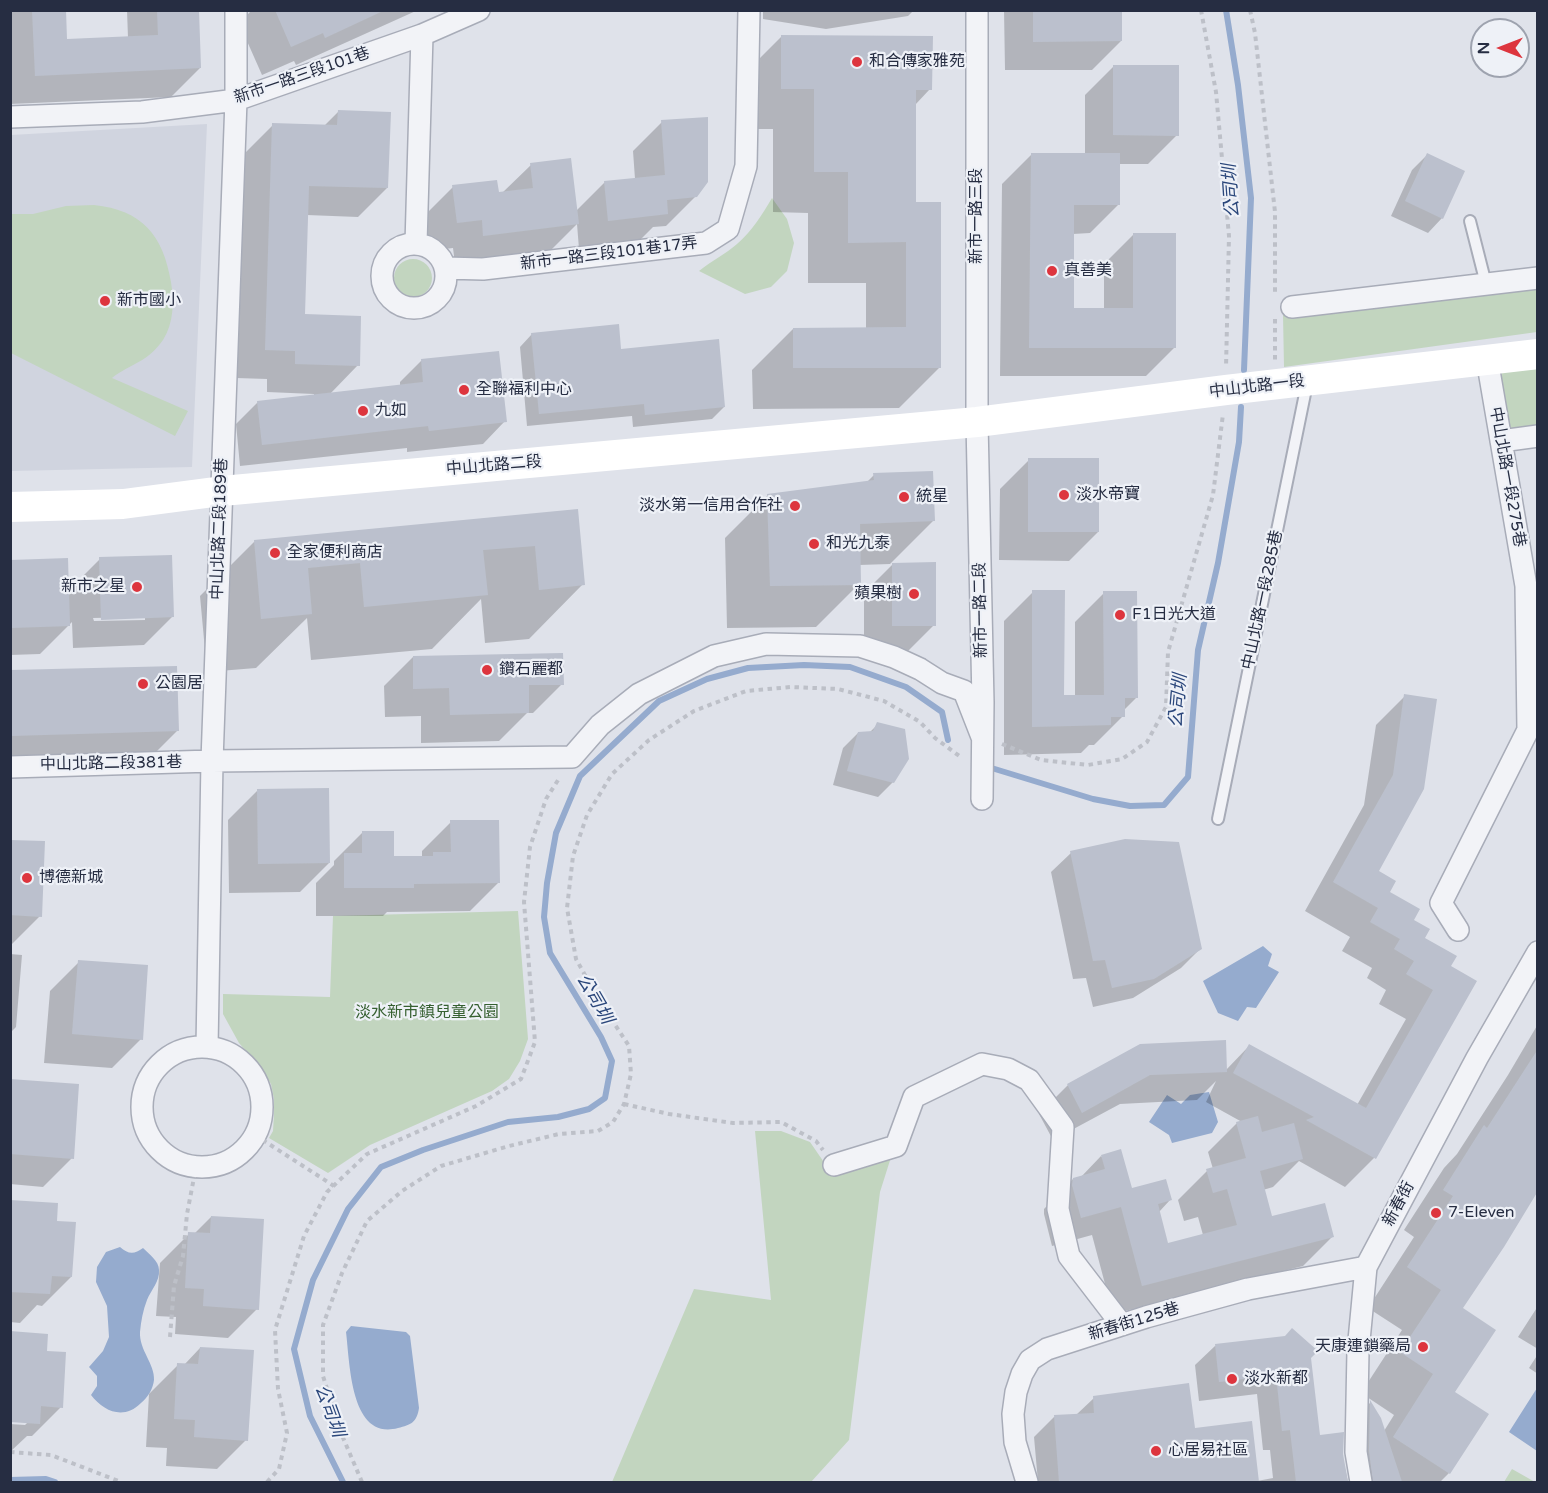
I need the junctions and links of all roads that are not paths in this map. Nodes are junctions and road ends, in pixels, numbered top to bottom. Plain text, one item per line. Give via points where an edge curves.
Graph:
1 (236, 10) edge
2 (479, 10) edge
3 (749, 10) edge
4 (977, 10) edge
5 (422, 35) junction
6 (236, 100) junction
7 (10, 117) edge
8 (1470, 221) dead end
9 (416, 244) junction
10 (445, 268) junction
11 (1538, 278) edge
12 (1486, 284) junction
13 (1281, 309) road end
14 (1538, 354) edge
15 (1487, 359) junction
16 (1307, 381) junction
17 (977, 422) junction
18 (1538, 436) edge
19 (1501, 441) junction
20 (222, 491) junction
21 (10, 507) edge
22 (982, 737) junction
23 (212, 761) junction
24 (10, 766) edge
25 (982, 799) dead end
26 (1218, 819) dead end
27 (1458, 930) dead end
28 (1538, 952) edge
29 (207, 1047) junction
30 (834, 1165) road end
31 (1366, 1267) junction
32 (1122, 1325) junction
33 (1028, 1482) edge
34 (1361, 1482) edge

1 - 6 street, 中山北路二段189巷
2 - 5 street, 新市一路三段101巷
3 - 10 street, 新市一路三段101巷17弄 via 746,166 728,229 706,243 483,269
4 - 17 street, 新市一路三段
5 - 6 street, 新市一路三段101巷
5 - 9 street
6 - 7 street, 新市一路三段101巷 via 142,112
6 - 20 street, 中山北路二段189巷
8 - 12 lane
9 - 10 street via 434,251
9 - 10 street via 397,249 385,264 384,285 396,302 417,308 437,299 446,279
11 - 12 street
12 - 13 street
14 - 15 street, 中山北路一段
15 - 16 street, 中山北路一段
15 - 19 street, 中山北路一段275巷
16 - 17 street, 中山北路一段
16 - 26 lane, 中山北路一段285巷
17 - 20 street, 中山北路二段
17 - 22 street, 新市一路二段
18 - 19 street
19 - 27 street, 中山北路一段275巷 via 1526,586 1528,730 1441,903
20 - 21 street, 中山北路二段 via 123,504
20 - 23 street, 中山北路二段189巷
22 - 23 street, 中山北路二段381巷 via 964,691 894,657 860,646 766,644 714,656 639,694 600,725 572,757
22 - 25 street, 新市一路二段
23 - 24 street, 中山北路二段381巷
23 - 29 street, 中山北路二段189巷
28 - 31 street, 新春街
29 - 29 street via 186,1049 167,1058 153,1073 143,1102 148,1133 159,1150 177,1162 196,1167 215,1166 233,1159 255,1135 262,1113 253,1076 241,1062
30 - 32 street via 896,1146 914,1097 982,1064 1008,1069 1029,1080 1063,1127 1058,1209 1069,1256
31 - 32 street, 新春街125巷 via 1248,1289
31 - 34 street, 新春街 via 1358,1351 1356,1452
32 - 33 street, 新春街125巷 via 1047,1349 1030,1360 1016,1392 1013,1414 1015,1442

